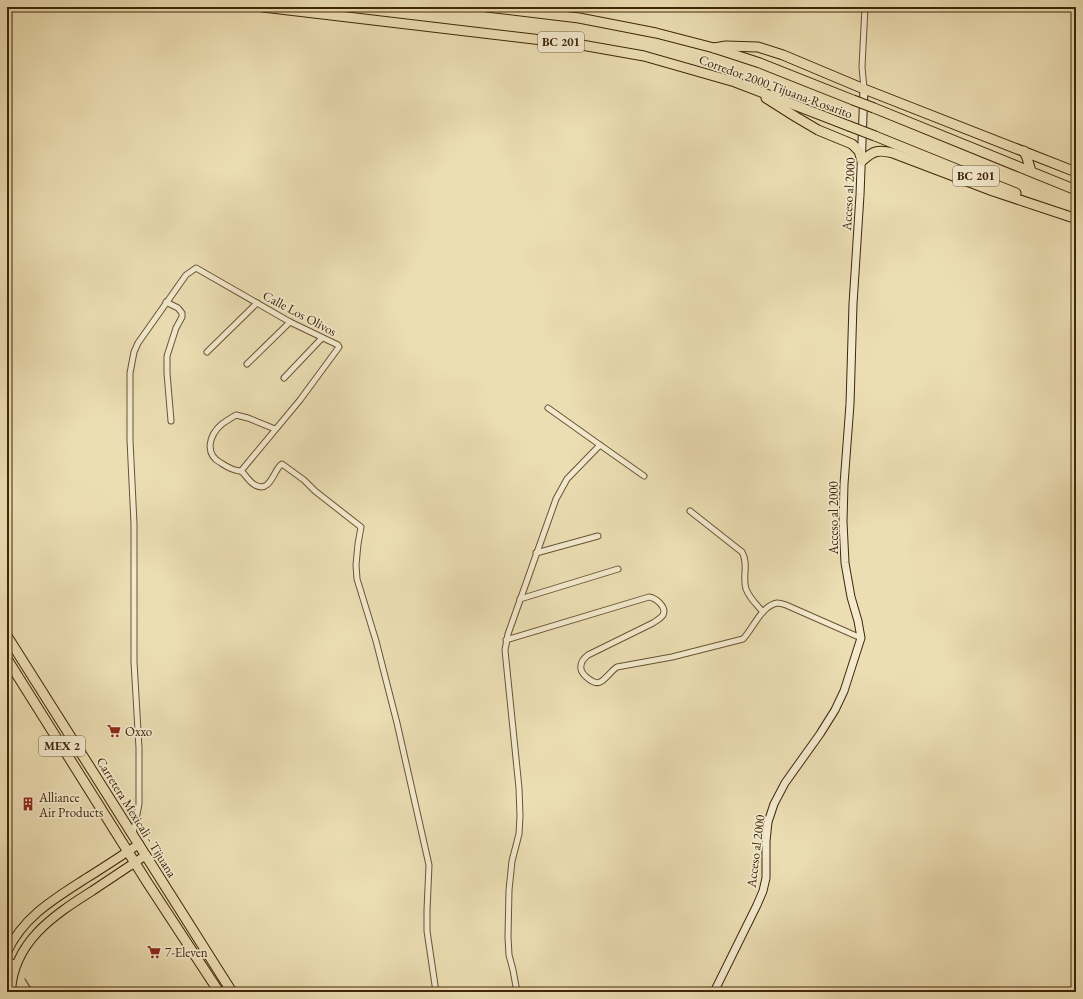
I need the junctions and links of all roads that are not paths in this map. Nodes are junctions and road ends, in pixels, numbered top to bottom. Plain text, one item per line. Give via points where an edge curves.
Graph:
1 (262, 7) edge
2 (487, 7) edge
3 (864, 7) edge
4 (283, 8) edge
5 (714, 48) junction
6 (864, 89) junction
7 (759, 92) junction
8 (1024, 151) junction
9 (862, 160) junction
10 (1032, 171) junction
11 (1076, 172) edge
12 (1076, 190) edge
13 (1073, 218) edge
14 (166, 302) junction
15 (257, 303) junction
16 (290, 322) junction
17 (322, 338) junction
18 (207, 352) dead end
19 (247, 364) dead end
20 (284, 378) dead end
21 (548, 408) dead end
22 (171, 421) dead end
23 (275, 429) junction
24 (600, 445) junction
25 (241, 471) junction
26 (644, 476) dead end
27 (690, 511) dead end
28 (598, 536) dead end
29 (536, 553) junction
30 (618, 569) dead end
31 (520, 599) junction
32 (764, 612) junction
33 (7, 636) edge
34 (861, 638) junction
35 (506, 640) junction
36 (7, 659) edge
37 (133, 834) junction
38 (139, 844) junction
39 (129, 851) junction
40 (146, 855) junction
41 (135, 862) junction
42 (9, 942) edge
43 (7, 952) edge
44 (7, 960) edge
45 (16, 966) junction
46 (9, 977) edge
47 (11, 992) edge
48 (219, 992) edge
49 (232, 992) edge
50 (436, 992) edge
51 (518, 992) edge
52 (714, 992) edge

1 - 4 highway, Corredor 2000 Tijuana-Rosarito / BC 201
2 - 5 highway, Corredor 2000 Tijuana-Rosarito / BC 201 via 579,18 656,33
3 - 6 street, Acceso al 2000
4 - 7 highway, Corredor 2000 Tijuana-Rosarito / BC 201 via 576,44 644,56 716,76
5 - 6 highway via 758,47
5 - 10 highway, Corredor 2000 Tijuana-Rosarito / BC 201, bridge via 760,63
6 - 8 highway
6 - 9 street, Acceso al 2000
7 - 9 highway via 813,127 852,144
7 - 13 highway, Corredor 2000 Tijuana-Rosarito / BC 201, bridge via 978,177
8 - 10 highway
8 - 11 highway
9 - 13 highway via 876,151 889,152
9 - 34 street, Acceso al 2000 via 843,522 845,563
10 - 12 highway, Corredor 2000 Tijuana-Rosarito / BC 201
14 - 15 street, Calle Los Olivos via 194,269 201,270
14 - 22 street via 182,313 167,356
14 - 37 street via 134,352 130,373 134,662 138,748 138,804
15 - 16 street, Calle Los Olivos
15 - 18 street
16 - 17 street, Calle Los Olivos
16 - 19 street
17 - 20 street
17 - 23 street, Calle Los Olivos via 338,345 339,349
21 - 24 street
23 - 25 street, Calle Los Olivos
23 - 25 street via 236,416 216,431 211,438 210,453 215,460 235,471
24 - 26 street
24 - 29 street via 562,486
25 - 50 street via 252,484 264,486 270,483 282,464 361,527 356,565 357,579 397,723 429,865 427,931
27 - 32 street via 742,552 746,559 746,588 752,600
28 - 29 street
29 - 31 street
30 - 31 street
31 - 35 street
32 - 34 street via 778,603 786,605
32 - 35 street via 743,639 672,657 617,667 598,683 594,683 582,673 583,659 662,616 663,609 654,598 649,597
33 - 37 highway, Carretera Mexicali - Tijuana / MEX 2
34 - 52 street, Acceso al 2000 via 844,691 835,710 785,782 774,804 768,822 766,878 763,891
35 - 51 street via 520,809 510,875 508,937 509,955
36 - 39 highway, Carretera Mexicali - Tijuana / MEX 2
37 - 38 highway, Carretera Mexicali - Tijuana / MEX 2
38 - 39 main road
38 - 40 highway, Carretera Mexicali - Tijuana / MEX 2
39 - 41 highway, Carretera Mexicali - Tijuana / MEX 2
39 - 42 main road via 47,904 28,920
40 - 41 main road
40 - 49 highway, Carretera Mexicali - Tijuana / MEX 2
41 - 45 main road via 42,926 30,940
41 - 48 highway, Carretera Mexicali - Tijuana / MEX 2
42 - 43 main road
44 - 45 street
45 - 46 main road
46 - 47 main road

